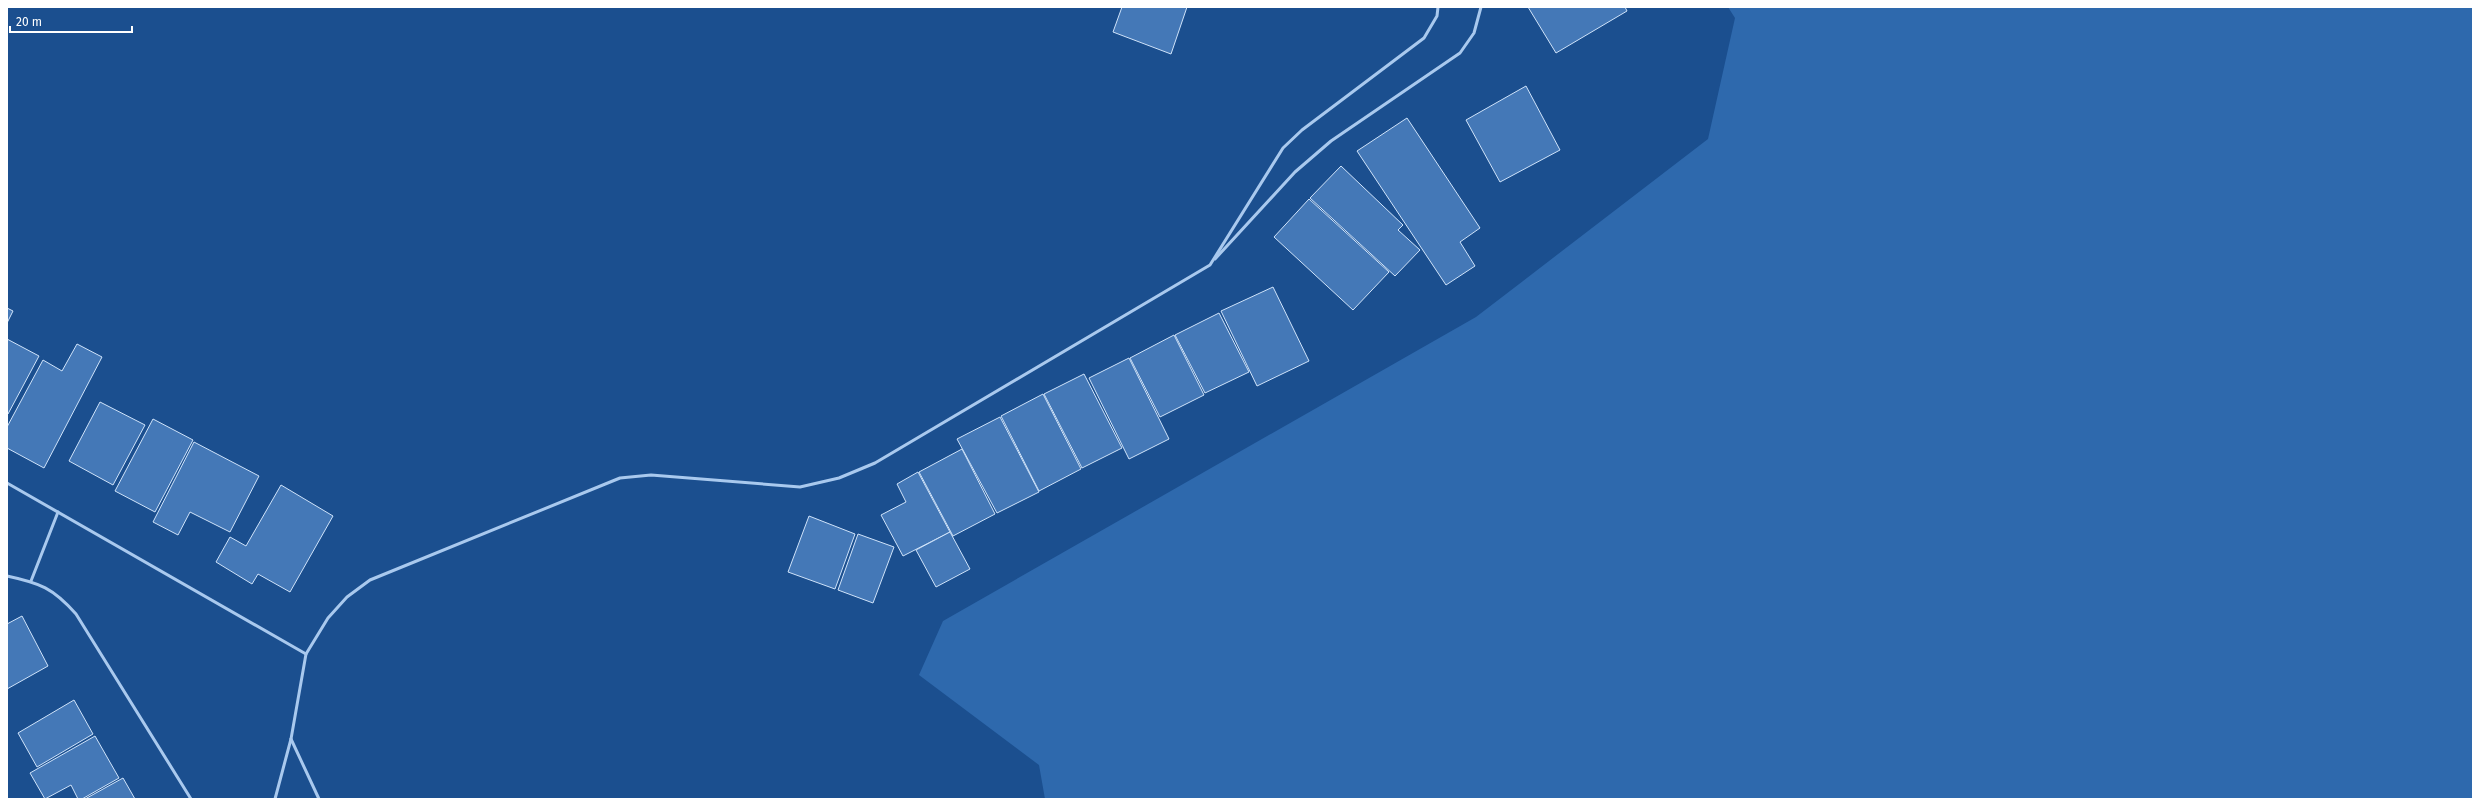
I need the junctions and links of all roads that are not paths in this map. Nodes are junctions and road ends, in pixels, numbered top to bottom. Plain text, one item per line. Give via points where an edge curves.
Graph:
1 (1438, 7) edge
2 (1481, 7) edge
3 (1210, 265) junction
4 (7, 483) edge
5 (58, 512) junction
6 (7, 576) edge
7 (30, 581) junction
8 (306, 654) junction
9 (291, 739) junction
10 (191, 799) edge
11 (275, 799) edge
12 (319, 799) edge

1 - 3 lane via 1437,16 1424,38 1302,130 1283,148
2 - 3 lane via 1474,33 1460,53 1331,141 1295,172
3 - 8 lane via 875,463 839,478 800,487 651,475 620,478 370,580 347,597 328,618
4 - 5 lane
5 - 7 lane
5 - 8 lane
6 - 7 lane
7 - 10 lane via 59,595 76,614
8 - 9 lane
9 - 11 lane
9 - 12 lane

